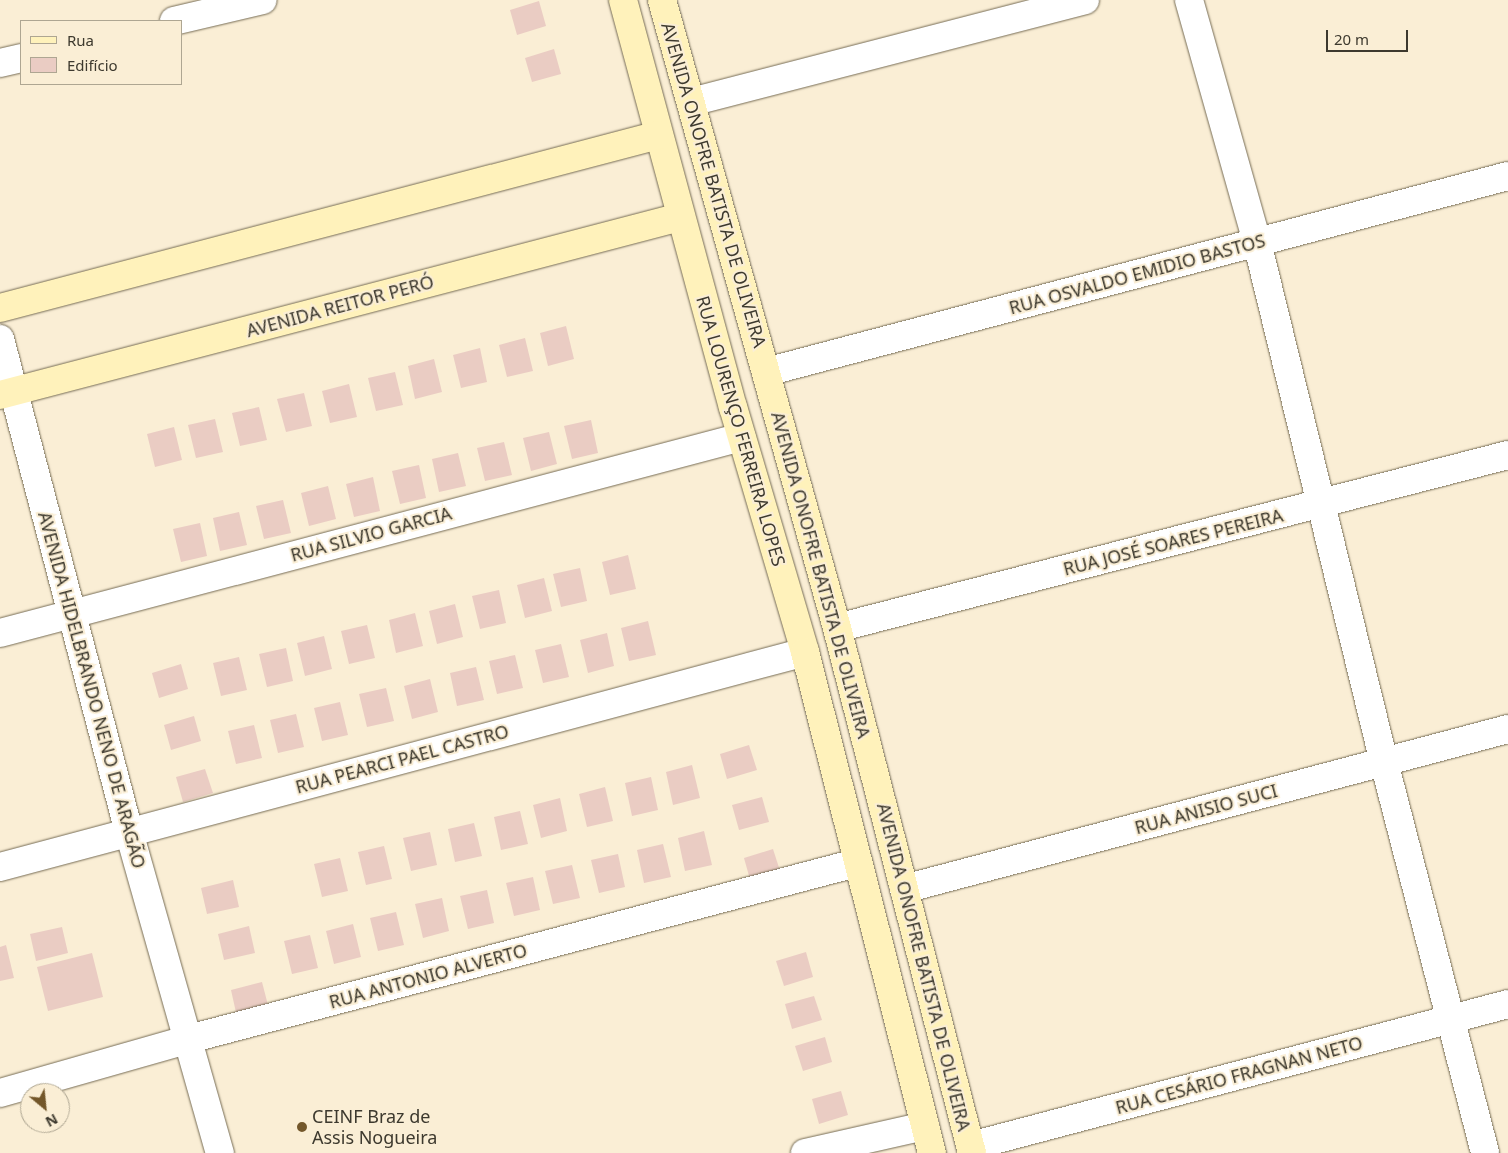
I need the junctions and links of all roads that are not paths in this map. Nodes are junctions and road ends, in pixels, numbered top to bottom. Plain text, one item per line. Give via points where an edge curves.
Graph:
1 (262, 0) edge
2 (623, 0) edge
3 (662, 0) edge
4 (1085, 0) edge
5 (1189, 0) edge
6 (178, 20) edge
7 (20, 58) edge
8 (0, 63) edge
9 (691, 102) junction
10 (659, 135) junction
11 (1508, 176) edge
12 (680, 217) junction
13 (1257, 242) junction
14 (0, 308) edge
15 (0, 339) edge
16 (766, 372) junction
17 (6, 393) edge
18 (742, 437) junction
19 (1508, 454) edge
20 (1321, 505) junction
21 (74, 612) junction
22 (837, 628) junction
23 (0, 633) edge
24 (805, 652) junction
25 (1508, 729) edge
26 (1384, 762) junction
27 (129, 832) junction
28 (856, 863) junction
29 (0, 867) edge
30 (904, 889) junction
31 (1508, 1004) edge
32 (1451, 1019) junction
33 (189, 1039) junction
34 (0, 1094) edge
35 (925, 1126) junction
36 (972, 1150) edge
37 (220, 1153) edge
38 (805, 1153) edge
39 (932, 1153) edge
40 (1485, 1153) edge

1 - 6 street
2 - 10 street, RUA LOURENÇO FERREIRA LOPES
3 - 9 street, AVENIDA ONOFRE BATISTA DE OLIVEIRA
4 - 9 street
5 - 13 street
7 - 8 street
9 - 16 street, AVENIDA ONOFRE BATISTA DE OLIVEIRA
10 - 12 street, RUA LOURENÇO FERREIRA LOPES
10 - 14 street
11 - 13 street, RUA OSVALDO EMIDIO BASTOS
12 - 17 street, AVENIDA REITOR PERÓ
12 - 18 street, RUA LOURENÇO FERREIRA LOPES
13 - 16 street, RUA OSVALDO EMIDIO BASTOS
13 - 20 street
15 - 17 street, AVENIDA HIDELBRANDO NENO DE ARAGÃO
16 - 22 street, AVENIDA ONOFRE BATISTA DE OLIVEIRA
17 - 21 street, AVENIDA HIDELBRANDO NENO DE ARAGÃO
18 - 21 street, RUA SILVIO GARCIA
18 - 24 street, RUA LOURENÇO FERREIRA LOPES
19 - 20 street, RUA JOSÉ SOARES PEREIRA
20 - 22 street, RUA JOSÉ SOARES PEREIRA
20 - 26 street
21 - 23 street, RUA SILVIO GARCIA
21 - 27 street, AVENIDA HIDELBRANDO NENO DE ARAGÃO
22 - 30 street, AVENIDA ONOFRE BATISTA DE OLIVEIRA
24 - 27 street, RUA PEARCI PAEL CASTRO
24 - 28 street, RUA LOURENÇO FERREIRA LOPES
25 - 26 street, RUA ANISIO SUCI
26 - 30 street, RUA ANISIO SUCI
26 - 32 street
27 - 29 street, RUA PEARCI PAEL CASTRO
27 - 33 street, AVENIDA HIDELBRANDO NENO DE ARAGÃO
28 - 33 street, RUA ANTONIO ALVERTO
28 - 35 street, RUA LOURENÇO FERREIRA LOPES
30 - 36 street, AVENIDA ONOFRE BATISTA DE OLIVEIRA
31 - 32 street, RUA CESÁRIO FRAGNAN NETO
32 - 36 street, RUA CESÁRIO FRAGNAN NETO
32 - 40 street
33 - 34 street, RUA ANTONIO ALVERTO
33 - 37 street, AVENIDA HIDELBRANDO NENO DE ARAGÃO
35 - 38 street
35 - 39 street, RUA LOURENÇO FERREIRA LOPES

